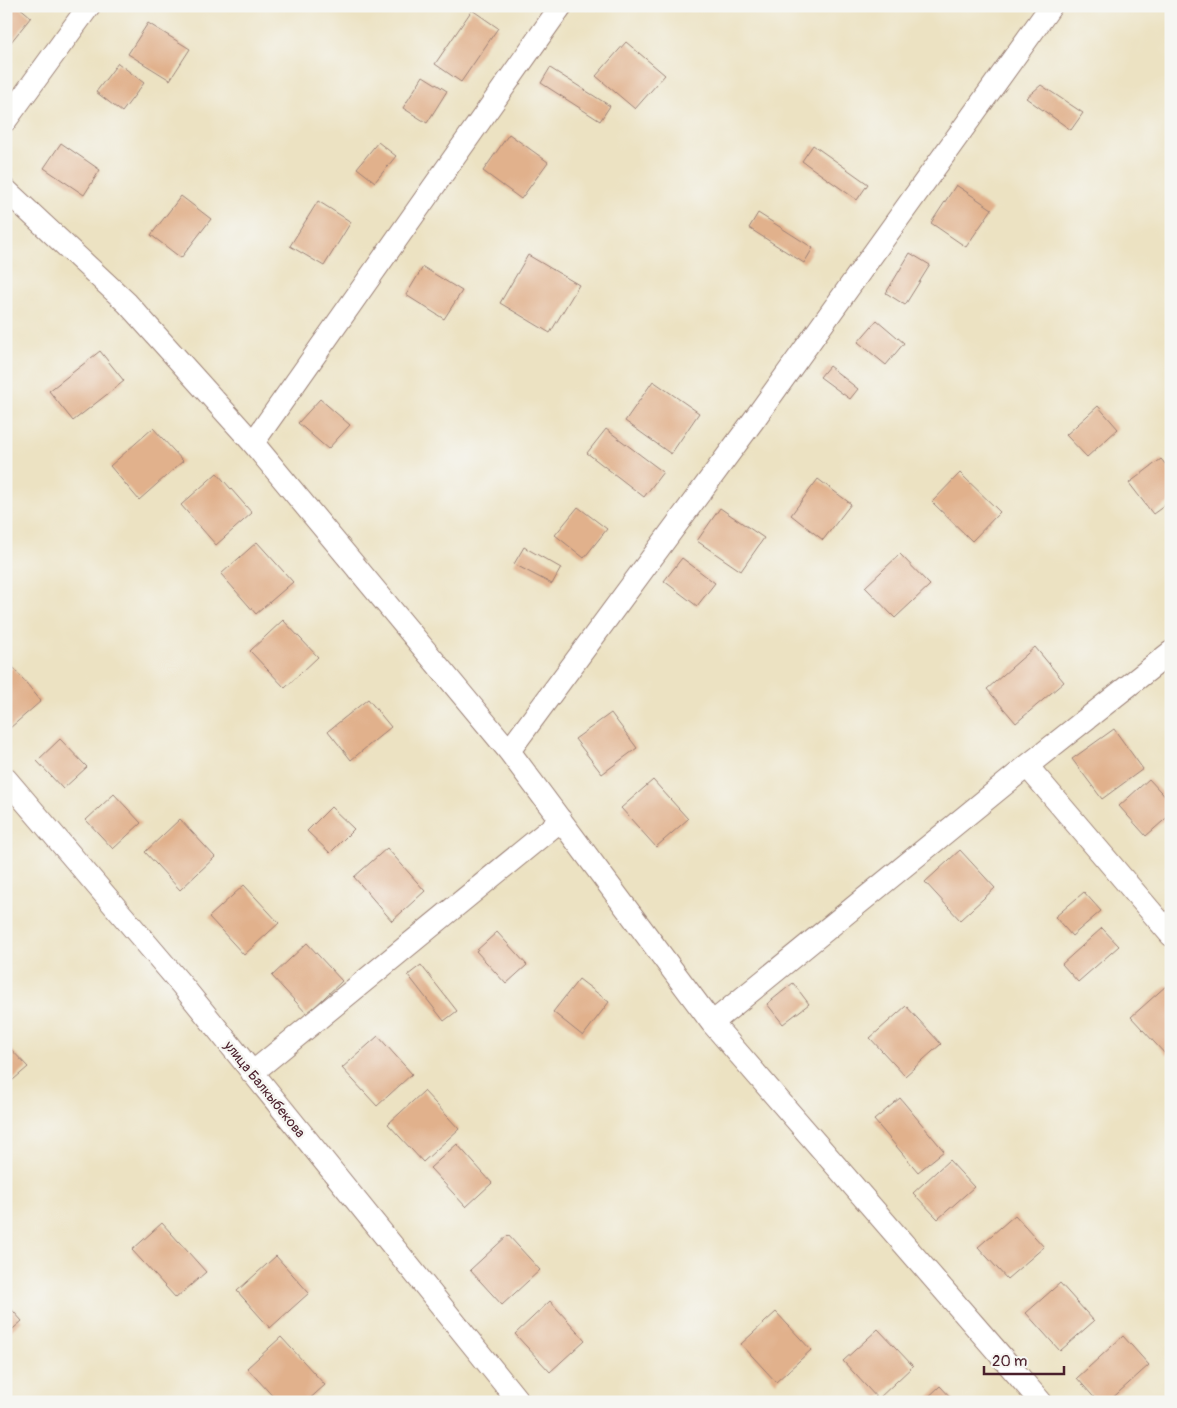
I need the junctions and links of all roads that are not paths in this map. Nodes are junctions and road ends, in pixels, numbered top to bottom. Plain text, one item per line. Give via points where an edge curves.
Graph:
1 (89, 6) edge
2 (561, 6) edge
3 (1051, 6) edge
4 (6, 120) edge
5 (6, 190) edge
6 (253, 443) junction
7 (1171, 652) edge
8 (509, 751) junction
9 (1027, 766) junction
10 (6, 779) edge
11 (561, 820) junction
12 (1171, 935) edge
13 (712, 1023) junction
14 (252, 1073) junction
15 (519, 1402) edge
16 (1041, 1402) edge

1 - 4 street
2 - 6 street
3 - 8 street via 753,421
5 - 6 street via 127,303
6 - 8 street
7 - 9 street
8 - 11 street
9 - 12 street
9 - 13 street
10 - 14 street, улица Балкыбекова
11 - 13 street
11 - 14 street
13 - 16 street
14 - 15 street, улица Балкыбекова

